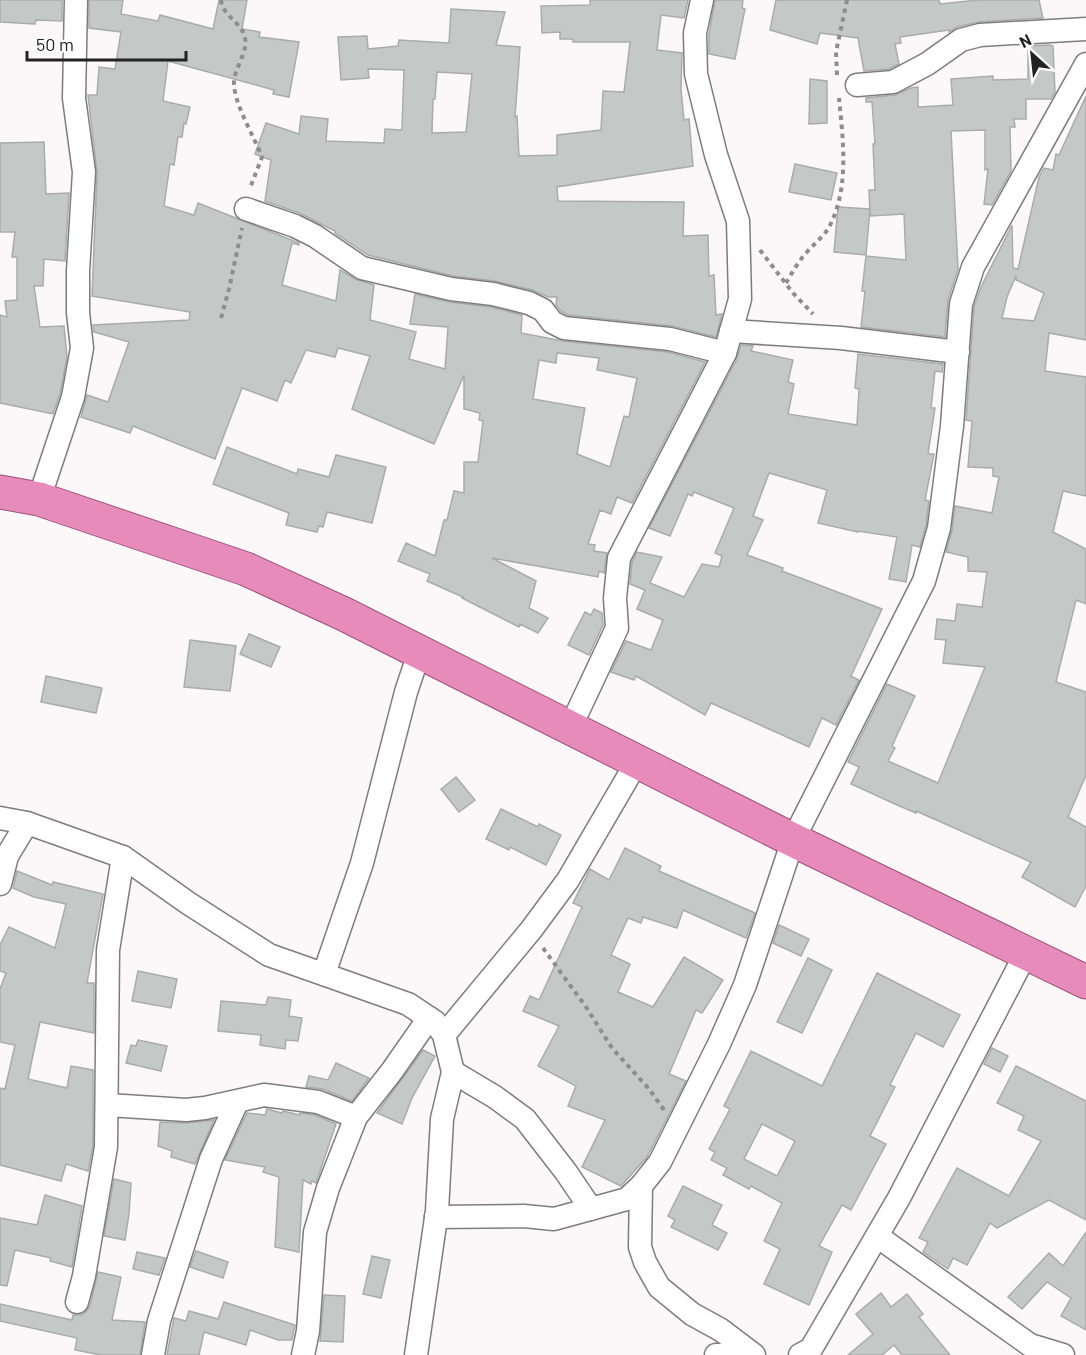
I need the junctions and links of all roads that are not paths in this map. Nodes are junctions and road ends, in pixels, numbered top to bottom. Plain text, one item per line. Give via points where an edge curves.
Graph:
1 (76, 0) edge
2 (702, 0) edge
3 (1086, 29) edge
4 (1086, 64) edge
5 (844, 87) road end
6 (246, 209) road end
7 (731, 331) junction
8 (958, 352) junction
9 (725, 353) junction
10 (0, 492) edge
11 (39, 499) junction
12 (419, 653) junction
13 (571, 726) junction
14 (638, 760) junction
15 (0, 818) edge
16 (27, 823) junction
17 (793, 840) junction
18 (123, 857) junction
19 (0, 884) edge
20 (1026, 953) junction
21 (324, 974) junction
22 (1086, 982) edge
23 (429, 1018) junction
24 (444, 1035) junction
25 (453, 1072) junction
26 (237, 1102) junction
27 (108, 1106) junction
28 (356, 1117) junction
29 (641, 1186) junction
30 (591, 1209) junction
31 (436, 1217) junction
32 (877, 1236) junction
33 (77, 1302) dead end
34 (153, 1355) edge
35 (303, 1355) edge
36 (416, 1355) edge
37 (716, 1355) edge
38 (738, 1355) edge
39 (754, 1355) edge
40 (800, 1355) edge
41 (1063, 1355) edge

1 - 11 street via 74,98 84,171 78,271 82,348 73,397
2 - 7 street via 695,33 696,74 716,155 738,221 740,299
3 - 5 street via 980,35 961,40 893,82
4 - 8 street via 973,267 961,304
6 - 9 street via 315,236 362,268 529,303 564,328 670,339
7 - 8 street via 841,338
7 - 9 street
8 - 17 street via 939,528 924,580
9 - 13 street via 619,558 617,628
10 - 11 highway
11 - 12 highway via 246,569
12 - 13 highway
12 - 21 street via 362,863
13 - 14 highway
14 - 17 highway
14 - 24 street via 568,880
15 - 16 street
16 - 18 street
16 - 19 street via 8,856
17 - 20 highway
17 - 29 street via 745,985 678,1128 660,1162
18 - 21 street via 269,955
18 - 27 street via 108,950
20 - 22 highway
20 - 32 street
21 - 23 street via 408,1004
23 - 24 street
23 - 28 street
24 - 25 street
25 - 30 street via 525,1119
25 - 31 street via 442,1119
26 - 27 street via 186,1110
26 - 28 street via 264,1095 318,1102
26 - 34 street via 211,1159 159,1322
27 - 33 street via 106,1147
28 - 35 street via 315,1233
29 - 30 street via 627,1199
29 - 39 street via 640,1247 659,1287
30 - 31 street via 554,1219
31 - 36 street
32 - 40 street via 811,1349
32 - 41 street via 1030,1345
37 - 38 street

